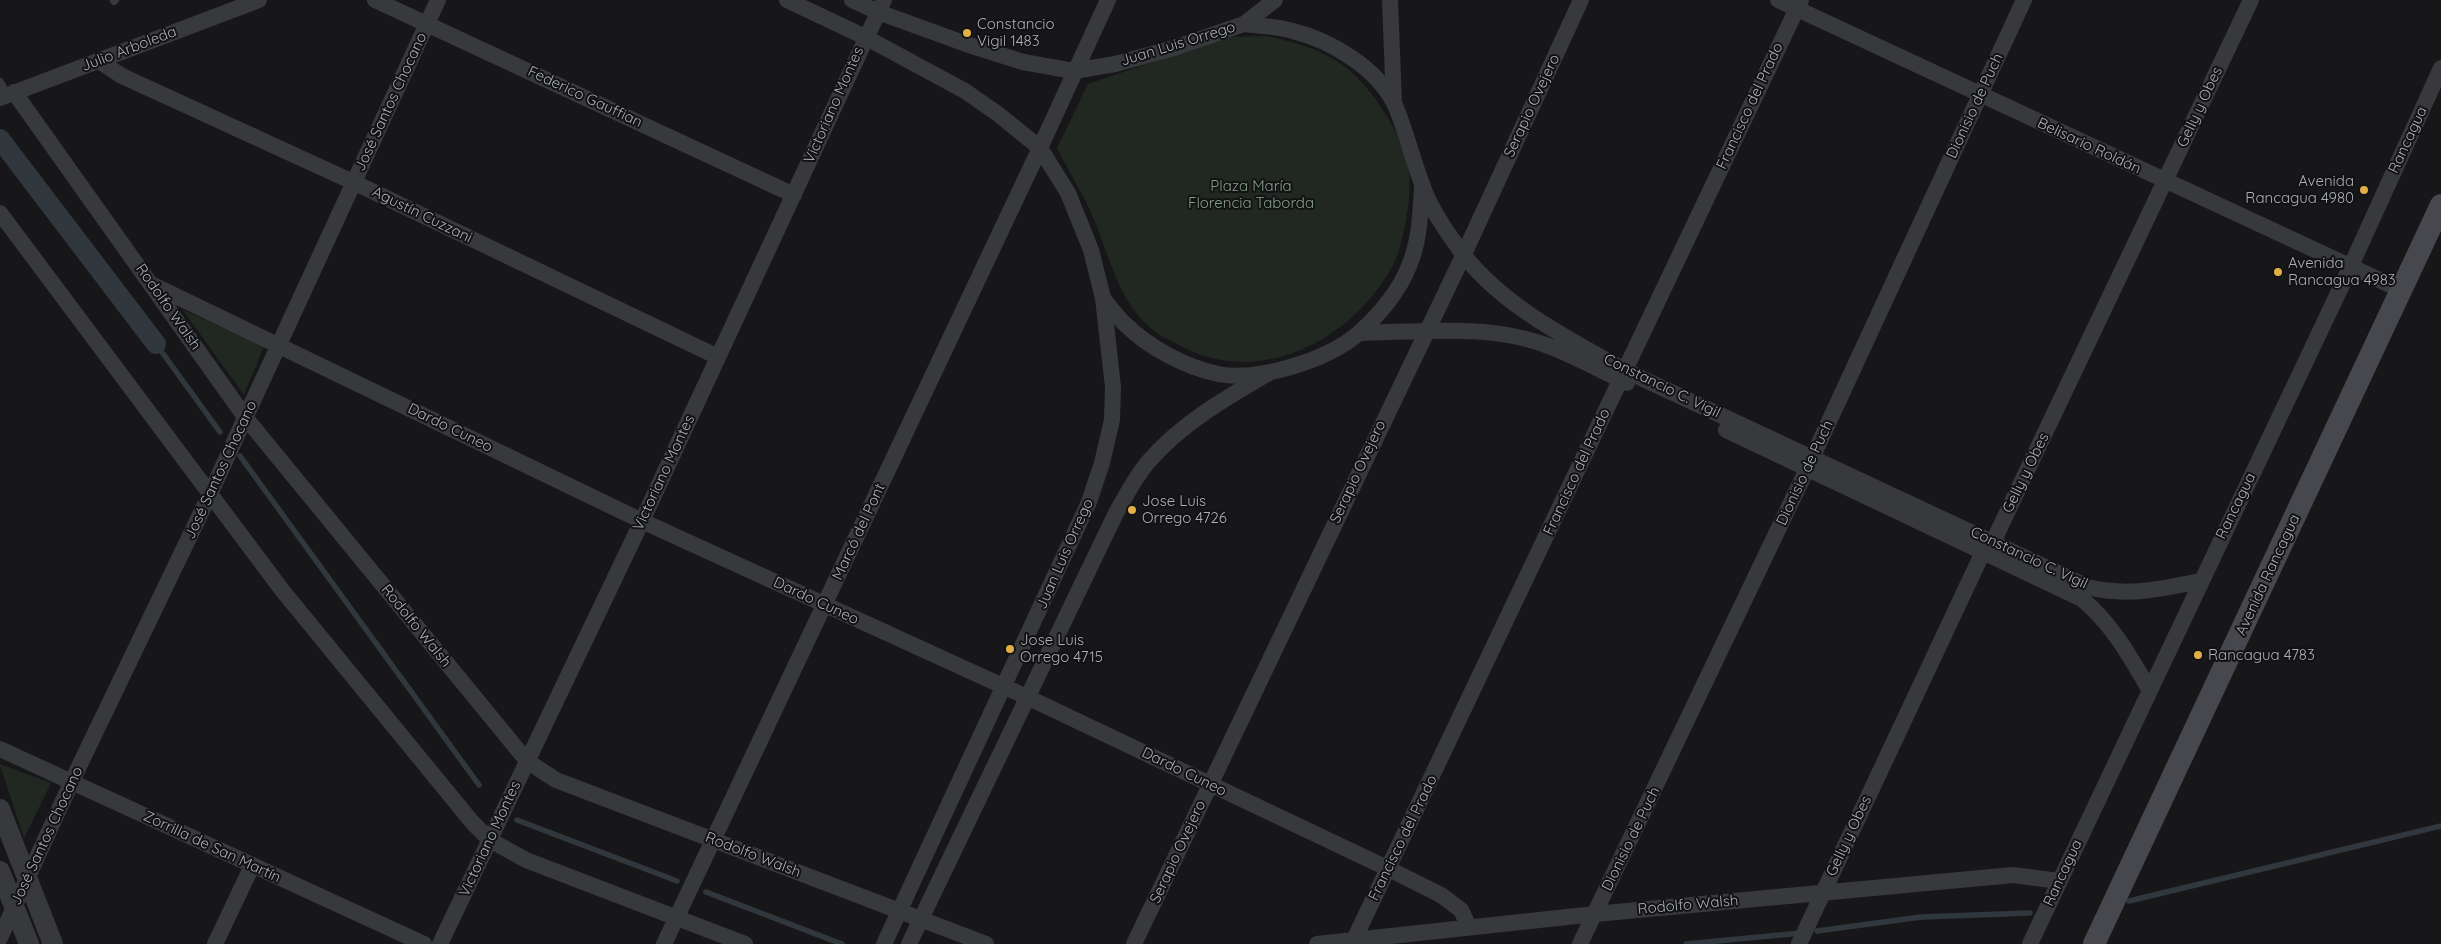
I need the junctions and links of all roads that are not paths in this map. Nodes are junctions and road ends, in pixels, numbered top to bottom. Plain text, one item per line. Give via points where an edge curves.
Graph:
1 (259, 0) edge
2 (375, 0) edge
3 (438, 0) edge
4 (787, 0) edge
5 (852, 0) edge
6 (1108, 0) edge
7 (1274, 0) edge
8 (1390, 0) edge
9 (1581, 0) edge
10 (1778, 0) edge
11 (2024, 0) edge
12 (2252, 0) edge
13 (1799, 4) edge
14 (881, 6) edge
15 (428, 24) junction
16 (1244, 24) junction
17 (865, 37) junction
18 (99, 60) junction
19 (2441, 68) edge
20 (1074, 71) junction
21 (5, 92) edge
22 (1980, 95) junction
23 (1394, 104) junction
24 (1040, 148) junction
25 (2165, 181) junction
26 (353, 182) junction
27 (1422, 186) junction
28 (794, 194) junction
29 (2441, 205) edge
30 (0, 213) edge
31 (1464, 254) junction
32 (2350, 268) junction
33 (153, 285) junction
34 (2402, 290) junction
35 (1103, 298) junction
36 (1425, 331) junction
37 (1359, 333) junction
38 (279, 345) junction
39 (718, 357) junction
40 (1269, 373) junction
41 (1622, 375) junction
42 (245, 417) junction
43 (1810, 463) junction
44 (210, 494) junction
45 (642, 521) junction
46 (1988, 547) junction
47 (2200, 581) junction
48 (824, 605) junction
49 (1003, 688) junction
50 (2149, 689) junction
51 (1029, 698) junction
52 (0, 749) edge
53 (527, 761) junction
54 (72, 781) junction
55 (1210, 785) junction
56 (0, 809) edge
57 (715, 839) junction
58 (490, 840) junction
59 (252, 866) junction
60 (1389, 869) junction
61 (0, 870) edge
62 (27, 878) junction
63 (2059, 881) junction
64 (1822, 893) junction
65 (14, 908) junction
66 (899, 911) junction
67 (1595, 914) junction
68 (676, 918) junction
69 (921, 920) junction
70 (1469, 928) junction
71 (0, 938) edge
72 (1353, 942) edge
73 (29, 944) edge
74 (53, 944) edge
75 (215, 944) edge
76 (424, 944) edge
77 (440, 944) edge
78 (664, 944) edge
79 (745, 944) edge
80 (884, 944) edge
81 (909, 944) edge
82 (986, 944) edge
83 (1134, 944) edge
84 (1316, 944) edge
85 (1580, 944) edge
86 (1799, 944) edge
87 (2030, 944) edge
88 (2094, 944) edge

1 - 18 street, Julio Arboleda
2 - 15 street, Federico Gauffian
3 - 15 street, José Santos Chocano
4 - 17 street
5 - 14 street
6 - 20 street
7 - 16 street, Juan Luis Orrego
8 - 23 street
9 - 31 street, Serapio Ovejero
10 - 13 street, Belisario Roldán
11 - 22 street, Dionisio de Puch
12 - 25 street, Gelly y Obes
13 - 22 street, Belisario Roldán
13 - 41 street, Francisco del Prado
14 - 17 street, Victoriano Montes
14 - 20 street via 1014,59
15 - 26 street, José Santos Chocano
15 - 28 street, Federico Gauffian
16 - 20 street, Juan Luis Orrego via 1174,48
16 - 23 street, Constancio C. Vigil via 1292,30 1323,42 1364,68 1379,82
17 - 24 street via 965,91
17 - 28 street, Victoriano Montes
18 - 21 street, Julio Arboleda
18 - 26 street, Agustín Cuzzani via 122,76
19 - 32 street, Rancagua
20 - 24 street, Marcó del Pont
21 - 33 street, Rodolfo Walsh
22 - 25 street, Belisario Roldán
22 - 43 street, Dionisio de Puch
23 - 27 street, Constancio C. Vigil
24 - 35 street, Juan Luis Orrego via 1079,216
24 - 48 street, Marcó del Pont
25 - 32 street, Belisario Roldán
25 - 46 street, Gelly y Obes
26 - 38 street, José Santos Chocano
26 - 39 street, Agustín Cuzzani
27 - 31 street, Constancio C. Vigil via 1443,226
27 - 37 street via 1419,234 1409,267 1390,298
28 - 39 street, Victoriano Montes
29 - 34 main road, Avenida Rancagua
30 - 44 street
31 - 36 street, Serapio Ovejero
31 - 41 street, Constancio C. Vigil via 1484,278 1526,312
32 - 34 street, Belisario Roldán
32 - 47 street, Rancagua
33 - 38 street, Dardo Cuneo
33 - 42 street, Rodolfo Walsh
34 - 88 main road, Avenida Rancagua
35 - 40 street via 1124,324 1149,344 1182,361 1217,374
35 - 49 street, Juan Luis Orrego via 1113,387 1112,420 1102,464 1090,502
36 - 37 street, Constancio C. Vigil
36 - 41 street, Constancio C. Vigil via 1493,333 1550,346
36 - 55 street, Serapio Ovejero
37 - 40 street via 1308,362
38 - 42 street, José Santos Chocano
38 - 45 street, Dardo Cuneo
39 - 45 street, Victoriano Montes
40 - 51 street, Juan Luis Orrego via 1219,402 1178,432 1148,462 1116,513
41 - 43 street, Constancio C. Vigil
41 - 60 street, Francisco del Prado
42 - 44 street, José Santos Chocano
42 - 53 street, Rodolfo Walsh
43 - 46 street, Constancio C. Vigil
43 - 67 street, Dionisio de Puch
44 - 54 street, José Santos Chocano
44 - 58 street via 288,597 462,811
45 - 48 street, Dardo Cuneo
45 - 53 street, Victoriano Montes
46 - 47 street, Constancio C. Vigil via 2106,591 2128,593
46 - 50 street, Constancio C. Vigil via 2088,604 2114,632
46 - 64 street, Gelly y Obes
47 - 50 street, Rancagua
48 - 49 street, Dardo Cuneo
48 - 57 street, Marcó del Pont
49 - 51 street, Dardo Cuneo
49 - 66 street, Juan Luis Orrego
50 - 63 street, Rancagua
51 - 55 street, Dardo Cuneo
51 - 69 street, Juan Luis Orrego
52 - 54 street, Zorrilla de San Martín
53 - 57 street, Rodolfo Walsh via 556,780
53 - 58 street, Victoriano Montes
54 - 59 street, Zorrilla de San Martín
54 - 62 street, José Santos Chocano
55 - 60 street, Dardo Cuneo
55 - 83 street, Serapio Ovejero
56 - 62 street
57 - 66 street, Rodolfo Walsh
57 - 68 street, Marcó del Pont
58 - 68 street via 526,860
58 - 77 street, Victoriano Montes
59 - 75 street
59 - 76 street, Zorrilla de San Martín
60 - 70 street, Dardo Cuneo via 1441,895 1461,910
60 - 72 street, Francisco del Prado
61 - 65 street
62 - 65 street, José Santos Chocano
62 - 74 street
63 - 64 street, Rodolfo Walsh via 2013,875
63 - 87 street, Rancagua
64 - 67 street, Rodolfo Walsh
64 - 86 street, Gelly y Obes
65 - 71 street, José Santos Chocano
65 - 73 street
66 - 69 street, Rodolfo Walsh
66 - 80 street, Juan Luis Orrego
67 - 70 street, Rodolfo Walsh
67 - 85 street, Dionisio de Puch
68 - 78 street, Marcó del Pont
68 - 79 street
69 - 81 street, Juan Luis Orrego
69 - 82 street, Rodolfo Walsh
70 - 72 street, Rodolfo Walsh
72 - 84 street, Rodolfo Walsh

